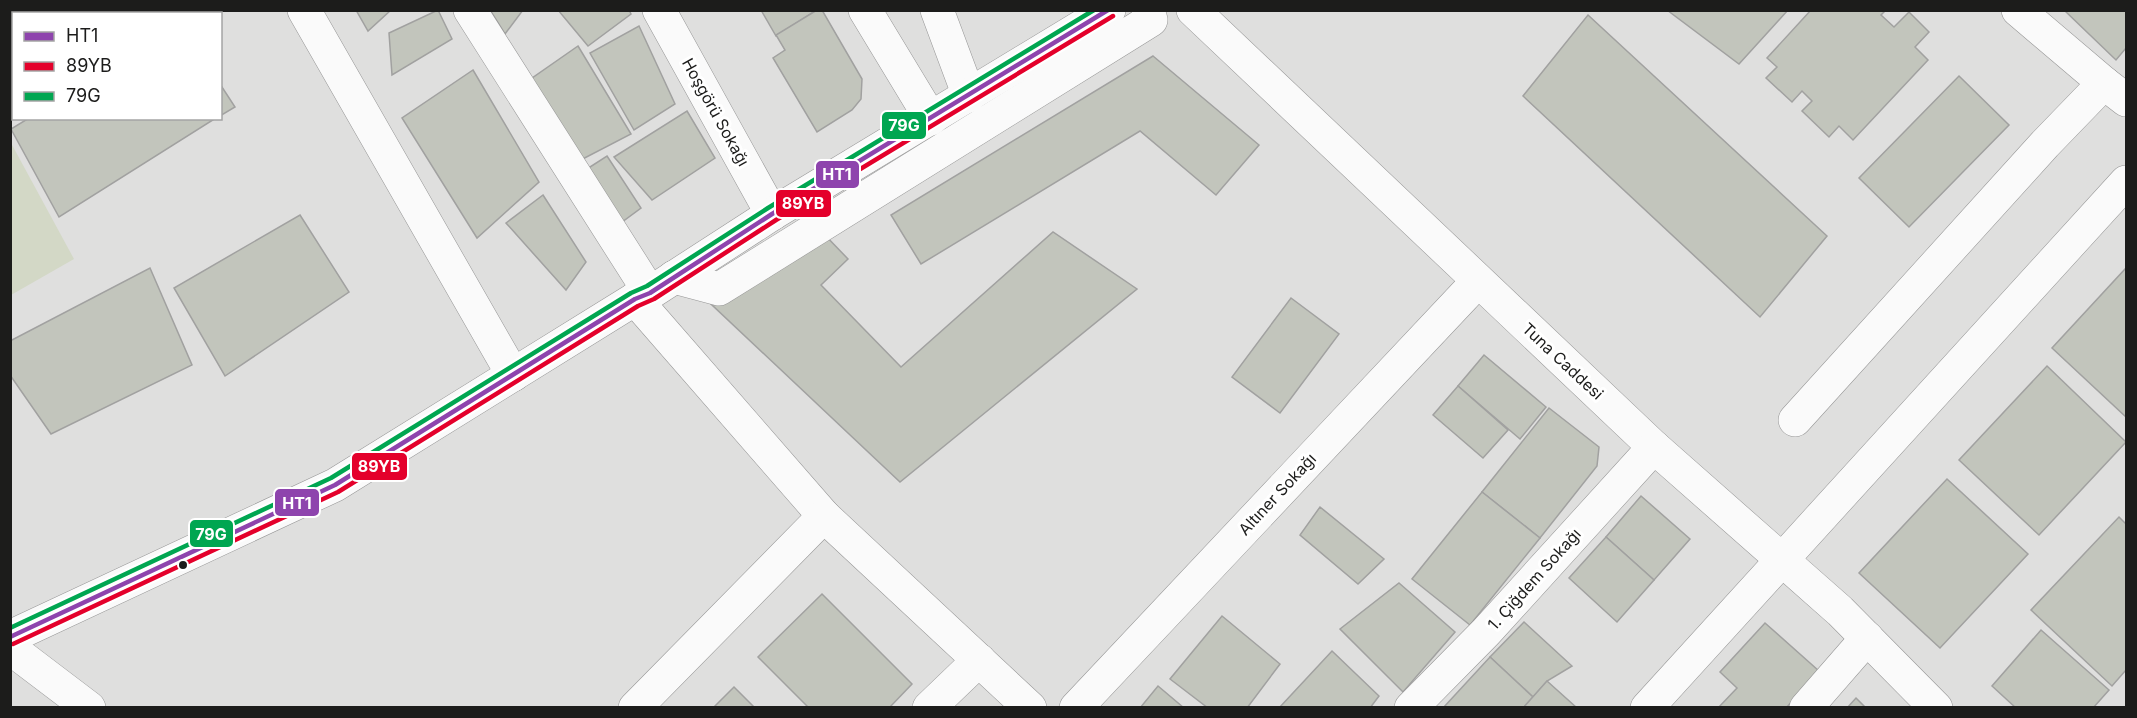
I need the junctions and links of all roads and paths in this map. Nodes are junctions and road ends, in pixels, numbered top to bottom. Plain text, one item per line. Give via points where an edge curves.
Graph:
1 (304, 10) edge
2 (470, 10) edge
3 (659, 10) edge
4 (865, 10) edge
5 (937, 10) edge
6 (1109, 10) edge
7 (1148, 10) edge
8 (1192, 10) edge
9 (2018, 10) edge
10 (2115, 92) edge
11 (969, 96) junction
12 (931, 119) junction
13 (854, 165) junction
14 (2127, 182) edge
15 (872, 194) junction
16 (772, 214) junction
17 (1478, 281) junction
18 (653, 290) junction
19 (513, 375) junction
20 (1795, 420) dead end
21 (1654, 447) junction
22 (824, 516) junction
23 (1783, 560) junction
24 (10, 637) edge
25 (1867, 638) junction
26 (10, 648) edge
27 (979, 660) junction
28 (77, 704) edge
29 (635, 708) edge
30 (929, 708) edge
31 (1030, 708) edge
32 (1076, 708) edge
33 (1411, 708) edge
34 (1647, 708) edge
35 (1806, 708) edge
36 (1936, 708) edge

1 - 19 street
2 - 18 street
3 - 16 street, Hoşgörü Sokağı
4 - 12 street
5 - 11 street
6 - 11 street
7 - 15 street via 1151,20
8 - 17 street, Tuna Caddesi
9 - 10 street
10 - 20 street via 2045,144
11 - 12 street
12 - 13 street
13 - 15 street
13 - 16 street
14 - 23 street
15 - 18 street via 719,289
16 - 18 street
17 - 21 street, Tuna Caddesi
17 - 32 street, Altıner Sokağı
18 - 19 street
18 - 22 street
19 - 24 street via 335,485
21 - 23 street, Tuna Caddesi
21 - 33 street, 1. Çiğdem Sokağı via 1486,632
22 - 27 street
22 - 29 street
23 - 25 street, Tuna Caddesi
23 - 34 street
25 - 35 street
25 - 36 street, Tuna Caddesi
26 - 28 street
27 - 30 street
27 - 31 street

